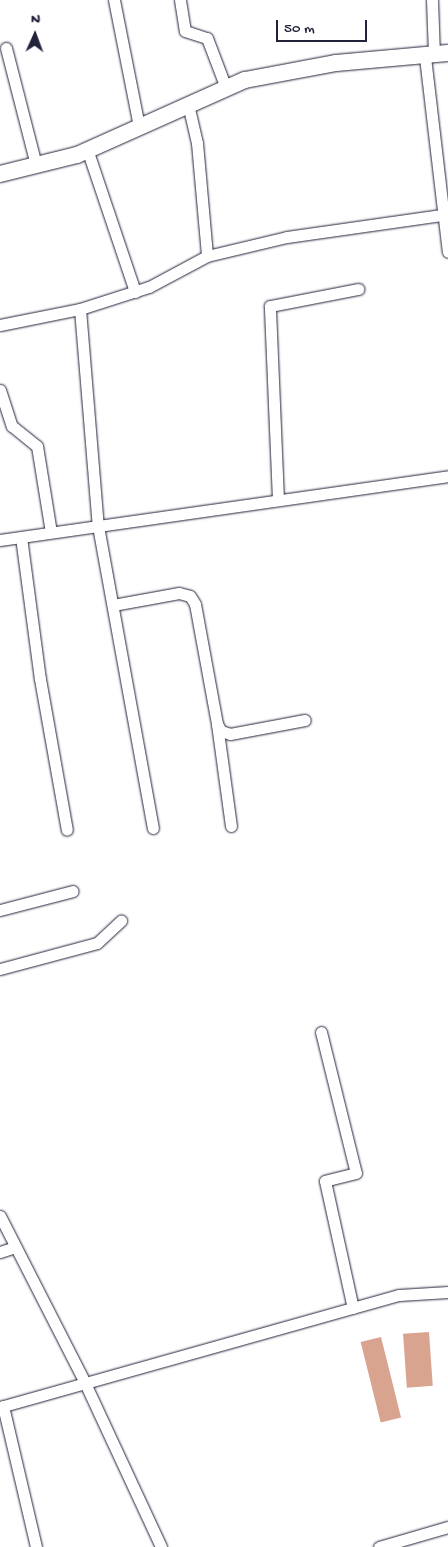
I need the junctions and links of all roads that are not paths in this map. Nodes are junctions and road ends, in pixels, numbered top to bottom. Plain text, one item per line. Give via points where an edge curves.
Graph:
1 (114, 0) edge
2 (180, 0) edge
3 (432, 0) edge
4 (6, 48) dead end
5 (436, 55) edge
6 (226, 88) junction
7 (188, 104) junction
8 (139, 126) junction
9 (87, 149) junction
10 (36, 165) junction
11 (0, 174) edge
12 (446, 215) edge
13 (448, 252) edge
14 (207, 256) junction
15 (358, 289) dead end
16 (135, 292) junction
17 (80, 309) junction
18 (0, 325) edge
19 (0, 390) edge
20 (448, 476) edge
21 (278, 500) junction
22 (98, 526) junction
23 (51, 532) junction
24 (21, 537) junction
25 (0, 540) edge
26 (113, 606) junction
27 (305, 720) dead end
28 (217, 724) junction
29 (231, 826) dead end
30 (152, 828) dead end
31 (67, 830) dead end
32 (73, 891) dead end
33 (0, 910) edge
34 (121, 921) dead end
35 (0, 969) edge
36 (322, 1032) dead end
37 (0, 1216) edge
38 (15, 1247) junction
39 (0, 1252) edge
40 (448, 1292) edge
41 (354, 1308) junction
42 (85, 1383) junction
43 (2, 1406) edge
44 (448, 1527) edge
45 (36, 1547) edge
46 (161, 1547) edge
47 (379, 1547) edge

1 - 8 street
2 - 6 street via 185,31 207,38
3 - 5 street
4 - 10 street
5 - 6 main road via 336,63 245,80
5 - 12 street
6 - 7 main road
7 - 8 main road
7 - 14 street via 197,143
8 - 9 main road
9 - 10 main road via 77,155
9 - 16 street
10 - 11 main road
12 - 13 street
12 - 14 street via 287,237
14 - 16 street
15 - 21 street via 270,306
16 - 17 street
17 - 18 street
17 - 22 street
19 - 23 street via 12,426 37,446
20 - 21 street
21 - 22 street
22 - 23 street
22 - 26 street
23 - 24 street
24 - 25 street
24 - 31 street via 40,679
26 - 28 street via 179,594 190,596 195,604
26 - 30 street
27 - 28 street via 230,734
28 - 29 street
32 - 33 street
34 - 35 street via 97,944
36 - 41 street via 356,1173 325,1181
37 - 38 street
38 - 39 street
38 - 42 street
40 - 41 street via 399,1295
41 - 42 street
42 - 43 street
42 - 46 street
43 - 45 street
44 - 47 street

